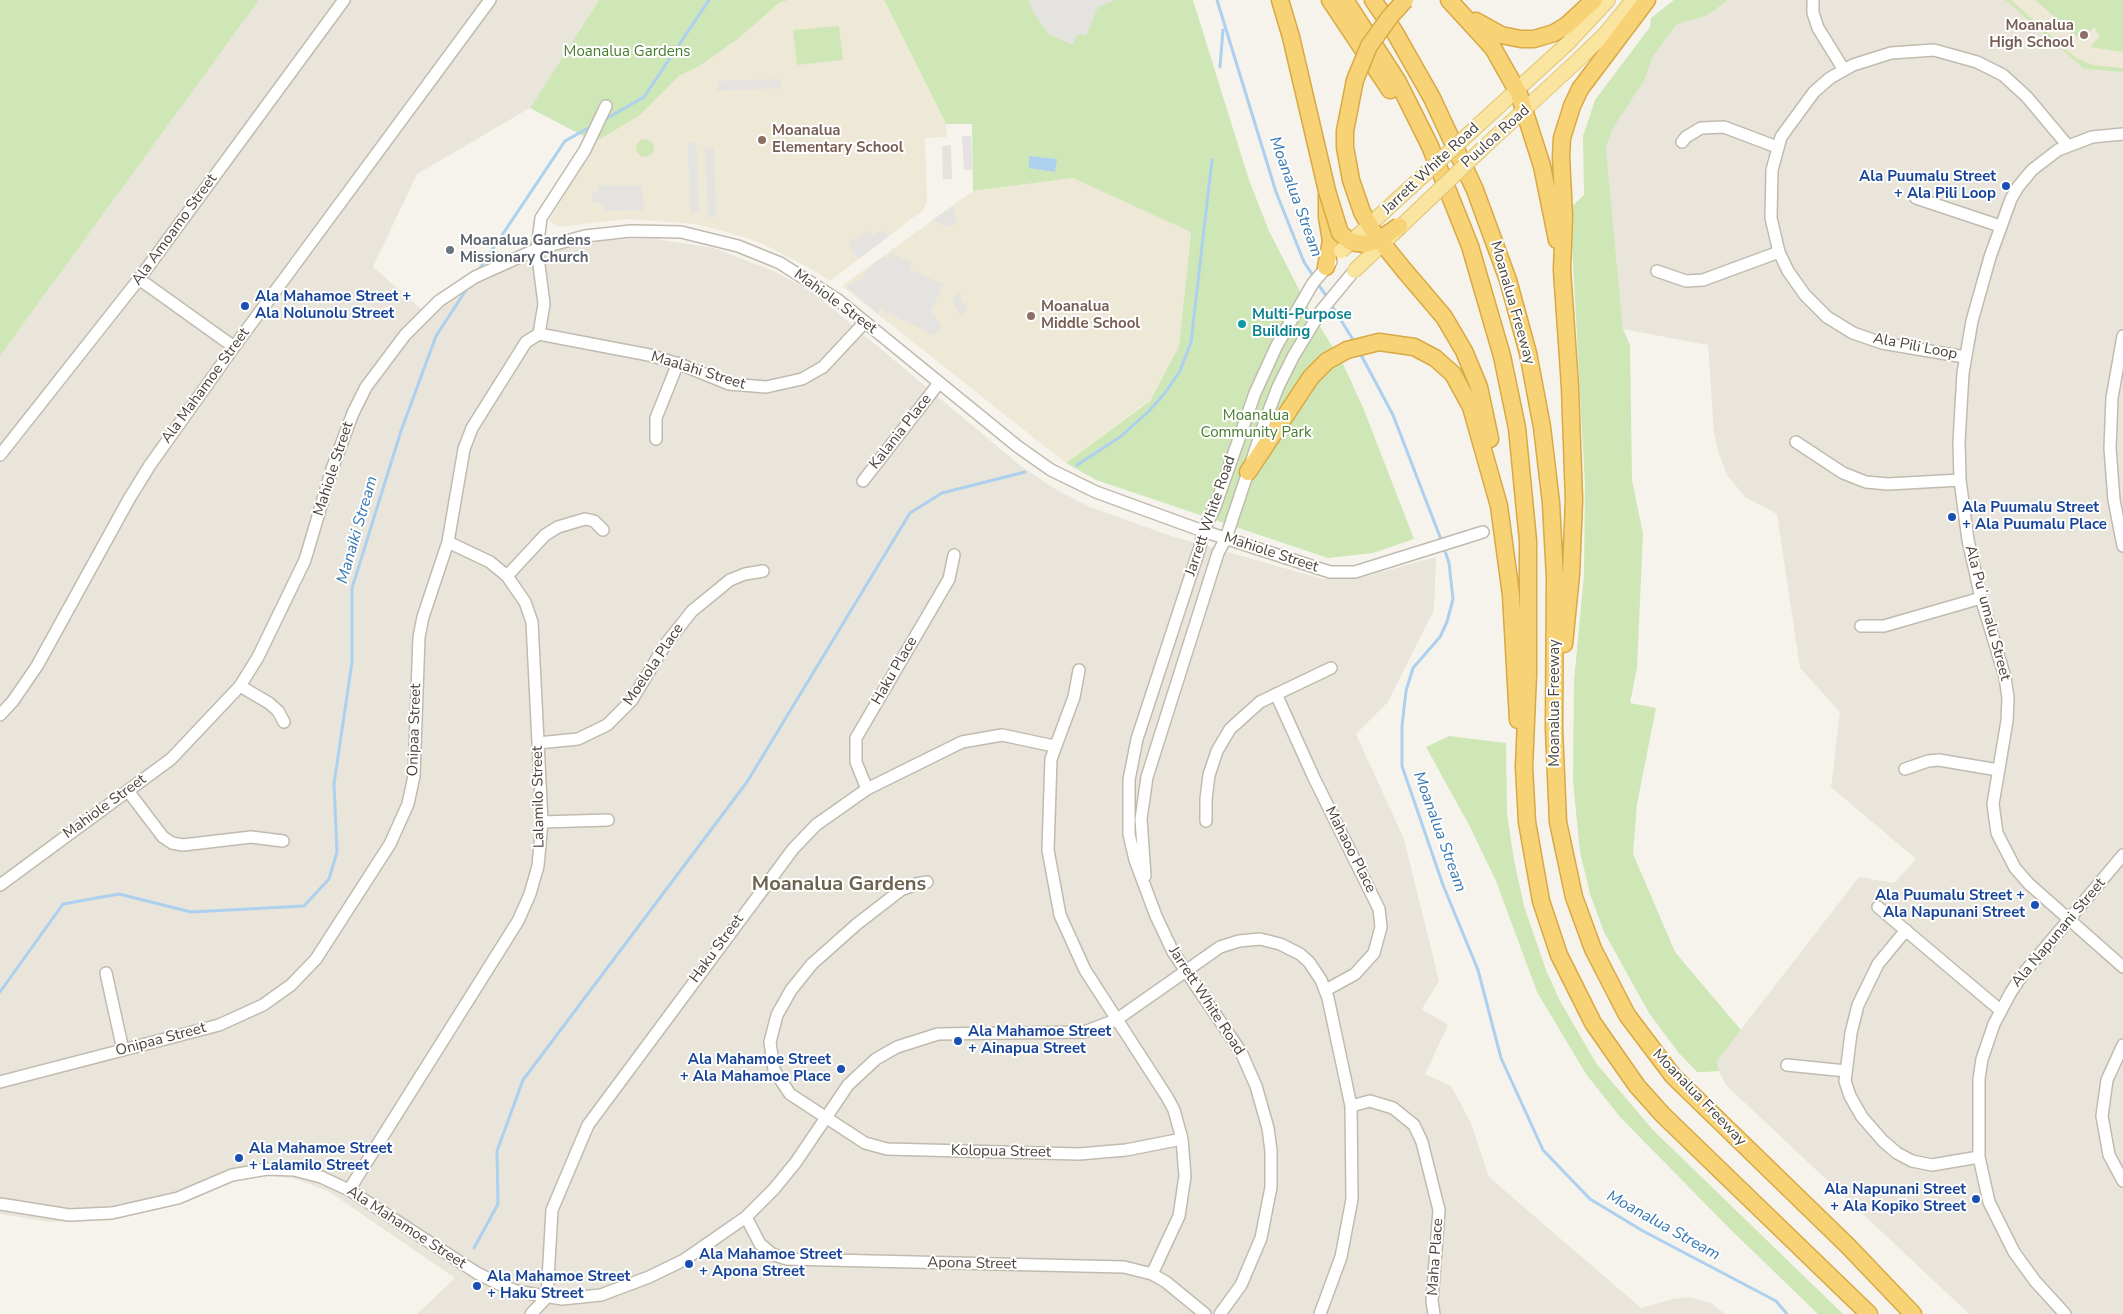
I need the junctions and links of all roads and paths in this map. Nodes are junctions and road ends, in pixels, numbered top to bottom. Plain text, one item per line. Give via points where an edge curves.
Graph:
1 (344, 0) edge
2 (490, 0) edge
3 (1280, 0) edge
4 (1330, 0) edge
5 (1345, 0) edge
6 (1373, 0) edge
7 (1405, 0) edge
8 (1449, 0) edge
9 (1594, 0) edge
10 (1608, 0) edge
11 (1633, 0) edge
12 (1647, 0) edge
13 (1813, 2) dead end
14 (1844, 70) junction
15 (1517, 90) junction
16 (606, 106) dead end
17 (1525, 111) junction
18 (2123, 134) edge
19 (1682, 142) dead end
20 (2068, 146) junction
21 (1777, 147) junction
22 (1327, 192) junction
23 (1449, 197) junction
24 (1916, 198) dead end
25 (1399, 226) junction
26 (2000, 226) junction
27 (1346, 247) junction
28 (537, 250) junction
29 (1779, 252) junction
30 (1326, 267) junction
31 (1562, 270) junction
32 (1354, 271) joint
33 (1657, 271) dead end
34 (139, 279) junction
35 (865, 322) junction
36 (538, 334) junction
37 (2123, 336) edge
38 (234, 347) junction
39 (1965, 357) junction
40 (678, 363) junction
41 (939, 383) junction
42 (656, 439) dead end
43 (1796, 442) dead end
44 (0, 455) edge
45 (1248, 472) junction
46 (1960, 480) junction
47 (863, 481) dead end
48 (1499, 506) junction
49 (602, 530) dead end
50 (1203, 531) junction
51 (1483, 532) dead end
52 (1226, 538) junction
53 (448, 542) junction
54 (2123, 546) edge
55 (954, 555) dead end
56 (763, 572) dead end
57 (506, 576) junction
58 (1981, 598) junction
59 (1861, 626) dead end
60 (1331, 668) dead end
61 (1079, 670) dead end
62 (240, 686) junction
63 (1276, 694) junction
64 (0, 715) edge
65 (284, 722) dead end
66 (538, 744) junction
67 (1054, 746) junction
68 (1905, 769) dead end
69 (1998, 770) junction
70 (1556, 784) junction
71 (867, 789) junction
72 (128, 791) junction
73 (608, 820) dead end
74 (1206, 821) dead end
75 (542, 822) junction
76 (1527, 822) junction
77 (283, 841) dead end
78 (2123, 855) edge
79 (927, 882) dead end
80 (0, 885) edge
81 (1145, 887) junction
82 (1878, 907) dead end
83 (2070, 919) junction
84 (1906, 930) junction
85 (2123, 967) edge
86 (1187, 971) junction
87 (106, 973) dead end
88 (1326, 990) junction
89 (2000, 1010) junction
90 (1116, 1020) junction
91 (2123, 1045) edge
92 (123, 1050) junction
93 (1787, 1065) dead end
94 (1846, 1071) junction
95 (0, 1082) edge
96 (1351, 1106) junction
97 (827, 1118) junction
98 (1182, 1139) junction
99 (1979, 1157) junction
100 (2123, 1181) edge
101 (349, 1190) junction
102 (0, 1204) edge
103 (746, 1217) junction
104 (1152, 1274) junction
105 (547, 1297) junction
106 (1912, 1312) edge
107 (531, 1314) edge
108 (1205, 1314) edge
109 (1220, 1314) edge
110 (1320, 1314) edge
111 (1434, 1314) edge
112 (1869, 1314) edge
113 (2064, 1314) edge

1 - 34 street, Ala Amoamo Street
2 - 38 street, Ala Mahamoe Street
3 - 22 highway
4 - 23 highway via 1380,74
5 - 23 highway, Moanalua Freeway via 1398,82 1430,146
6 - 70 highway, Moanalua Freeway via 1432,98 1475,190 1508,280 1530,362 1546,454 1554,540
7 - 48 highway, bridge via 1378,32 1354,80 1345,131 1351,180 1362,212 1374,233 1456,335 1472,369 1491,440
8 - 9 highway via 1501,36 1521,39 1554,33
8 - 15 highway via 1493,48
10 - 15 main road, Puuloa Road
11 - 17 main road, Puuloa Road via 1606,34
12 - 31 highway via 1594,69 1567,120 1561,157
13 - 14 street via 1818,28
14 - 20 street, Ala Pili Loop via 1875,56 1904,51 1934,50 1964,57 1990,67 2014,84
14 - 21 street, Ala Pili Loop via 1804,102
15 - 17 highway
15 - 27 main road, Jarrett White Road, bridge
16 - 28 street via 590,141 541,218
17 - 25 main road, Puuloa Road, bridge
17 - 31 highway via 1542,166
18 - 20 street, Ala Puʻumalu Street via 2092,137
19 - 21 street via 1701,128 1724,127
20 - 26 street, Ala Puʻumalu Street via 2044,159 2026,177 2011,199
21 - 29 street, Ala Pili Loop via 1770,198
22 - 27 highway, bridge
22 - 30 highway via 1331,241
23 - 76 highway, Moanalua Freeway via 1470,246 1493,318 1510,391 1522,466 1529,598 1524,767
24 - 26 street
25 - 27 highway, bridge via 1377,241
25 - 32 main road, Puuloa Road, bridge
26 - 39 street, Ala Puʻumalu Street via 1976,303
27 - 30 street, Jarrett White Road
28 - 35 street, Mahiole Street via 608,232 659,230 702,236 780,263 820,287
28 - 36 street via 544,293
28 - 62 street, Mahiole Street via 475,277 439,301 411,328 378,368 341,441 305,560 258,657
29 - 33 street via 1704,280 1686,281
29 - 39 street, Ala Pili Loop via 1796,284 1815,306 1853,333 1882,343
30 - 50 street, Jarrett White Road via 1312,283 1261,378 1220,494
31 - 70 highway via 1574,500
32 - 45 street, Jarrett White Road via 1321,312 1294,355 1271,404
34 - 38 street
34 - 44 street, Ala Amoamo Street
35 - 40 street, Maalahi Street via 823,367 802,379 778,386 754,388 729,384
35 - 41 street, Mahiole Street
36 - 40 street, Maalahi Street
36 - 53 street, Onipaa Street via 526,342 468,438
37 - 54 street via 2113,390 2110,448 2114,500
38 - 64 street, Ala Mahamoe Street via 145,474 37,666
39 - 46 street, Ala Puʻumalu Street via 1959,416
40 - 42 street via 656,418
41 - 47 street, Kalania Place
41 - 50 street, Mahiole Street via 1022,451 1058,474 1096,492
43 - 46 street via 1843,472 1866,482
45 - 48 highway via 1299,392 1328,361 1357,346 1379,342 1396,344 1414,347 1430,355 1460,384 1471,407
45 - 52 street, Jarrett White Road
46 - 58 street, Ala Puʻumalu Street via 1968,540
48 - 76 highway via 1511,595 1514,682
49 - 57 street via 594,521 585,519 558,527 545,535
50 - 52 street, Mahiole Street
50 - 81 street, Jarrett White Road via 1130,768 1127,793 1129,834
51 - 52 street, Mahiole Street via 1355,572 1330,572
52 - 81 street, Jarrett White Road via 1218,553 1147,777 1141,819
53 - 57 street, Lalamilo Street via 490,562
53 - 92 street, Onipaa Street via 421,627 416,762 408,804 390,844 327,944 291,985 249,1013 219,1025
55 - 71 street, Haku Place via 949,579 856,738 856,762
56 - 66 street, Moelola Place via 730,580 692,611 670,639 632,700 607,725 578,739
57 - 66 street, Lalamilo Street via 523,598 532,622
58 - 59 street via 1884,626
58 - 69 street, Ala Puʻumalu Street via 2007,692 2007,721
60 - 63 street
61 - 67 street via 1074,697
62 - 65 street via 269,703
62 - 72 street, Mahiole Street via 186,744
63 - 74 street via 1249,710 1223,739 1209,775
63 - 88 street, Mahaoo Place via 1380,909 1380,936 1369,961 1355,974
66 - 75 street, Lalamilo Street
67 - 71 street, Haku Street via 1002,735 976,738 955,745
67 - 90 street via 1048,850 1060,915 1085,970
68 - 69 street via 1939,760
69 - 83 street, Ala Puʻumalu Street via 1994,814 2005,852 2029,884
70 - 106 highway, Moanalua Freeway via 1560,832 1574,897 1601,966 1627,1015 1680,1082
71 - 105 street, Haku Street via 816,825 793,849 588,1125 552,1210
72 - 77 street via 163,837 172,843 183,845 251,837
72 - 80 street, Mahiole Street
73 - 75 street
75 - 101 street, Lalamilo Street via 538,866 518,921
76 - 112 highway, Moanalua Freeway via 1541,901 1559,955 1584,1007 1615,1057 1663,1115
78 - 83 street, Ala Napunani Street
79 - 97 street, Kolopua Street via 902,890 825,951 800,978 777,1015 770,1042 778,1079 797,1100
81 - 86 street, Jarrett White Road via 1162,932
82 - 84 street
83 - 85 street, Ala Puʻumalu Street
83 - 89 street, Ala Napunani Street via 2022,974
84 - 89 street
84 - 94 street via 1878,964 1864,990 1850,1033
86 - 88 street, Ala Mahamoe Street via 1220,947 1260,939 1300,954 1316,971
86 - 90 street, Ala Mahamoe Street
86 - 109 street, Jarrett White Road via 1241,1052 1263,1106 1271,1151 1271,1187 1261,1238 1245,1277
87 - 92 street
88 - 96 street, Ala Mahamoe Street
89 - 99 street, Ala Napunani Street via 1980,1069
90 - 97 street, Ala Mahamoe Street via 1075,1034 954,1033 910,1041 866,1067 848,1085
90 - 98 street via 1167,1097
91 - 100 street via 2107,1080 2102,1116 2109,1154
92 - 95 street, Onipaa Street
93 - 94 street
94 - 99 street via 1845,1080 1856,1109 1897,1153 1912,1161 1932,1165
96 - 110 street, Ala Mahamoe Street via 1352,1199 1341,1257
96 - 111 street, Maha Place via 1370,1102 1393,1108 1414,1125 1422,1142 1440,1219 1432,1301
97 - 98 street, Kolopua Street via 865,1143 887,1149 1086,1153 1126,1150
97 - 103 street, Ala Mahamoe Street via 785,1176
98 - 104 street via 1185,1176 1179,1216
99 - 113 street, Ala Napunani Street via 1989,1202 2005,1237 2029,1274
101 - 102 street, Ala Mahamoe Street via 307,1172 267,1169 232,1175 178,1198 112,1213 69,1215
101 - 105 street, Ala Mahamoe Street via 477,1273 516,1291
103 - 104 street, Apona Street via 760,1244 779,1257 796,1261 1113,1266
103 - 105 street, Ala Mahamoe Street via 690,1256 649,1277 601,1295 562,1299
104 - 108 street, Apona Street via 1177,1289
105 - 107 street

